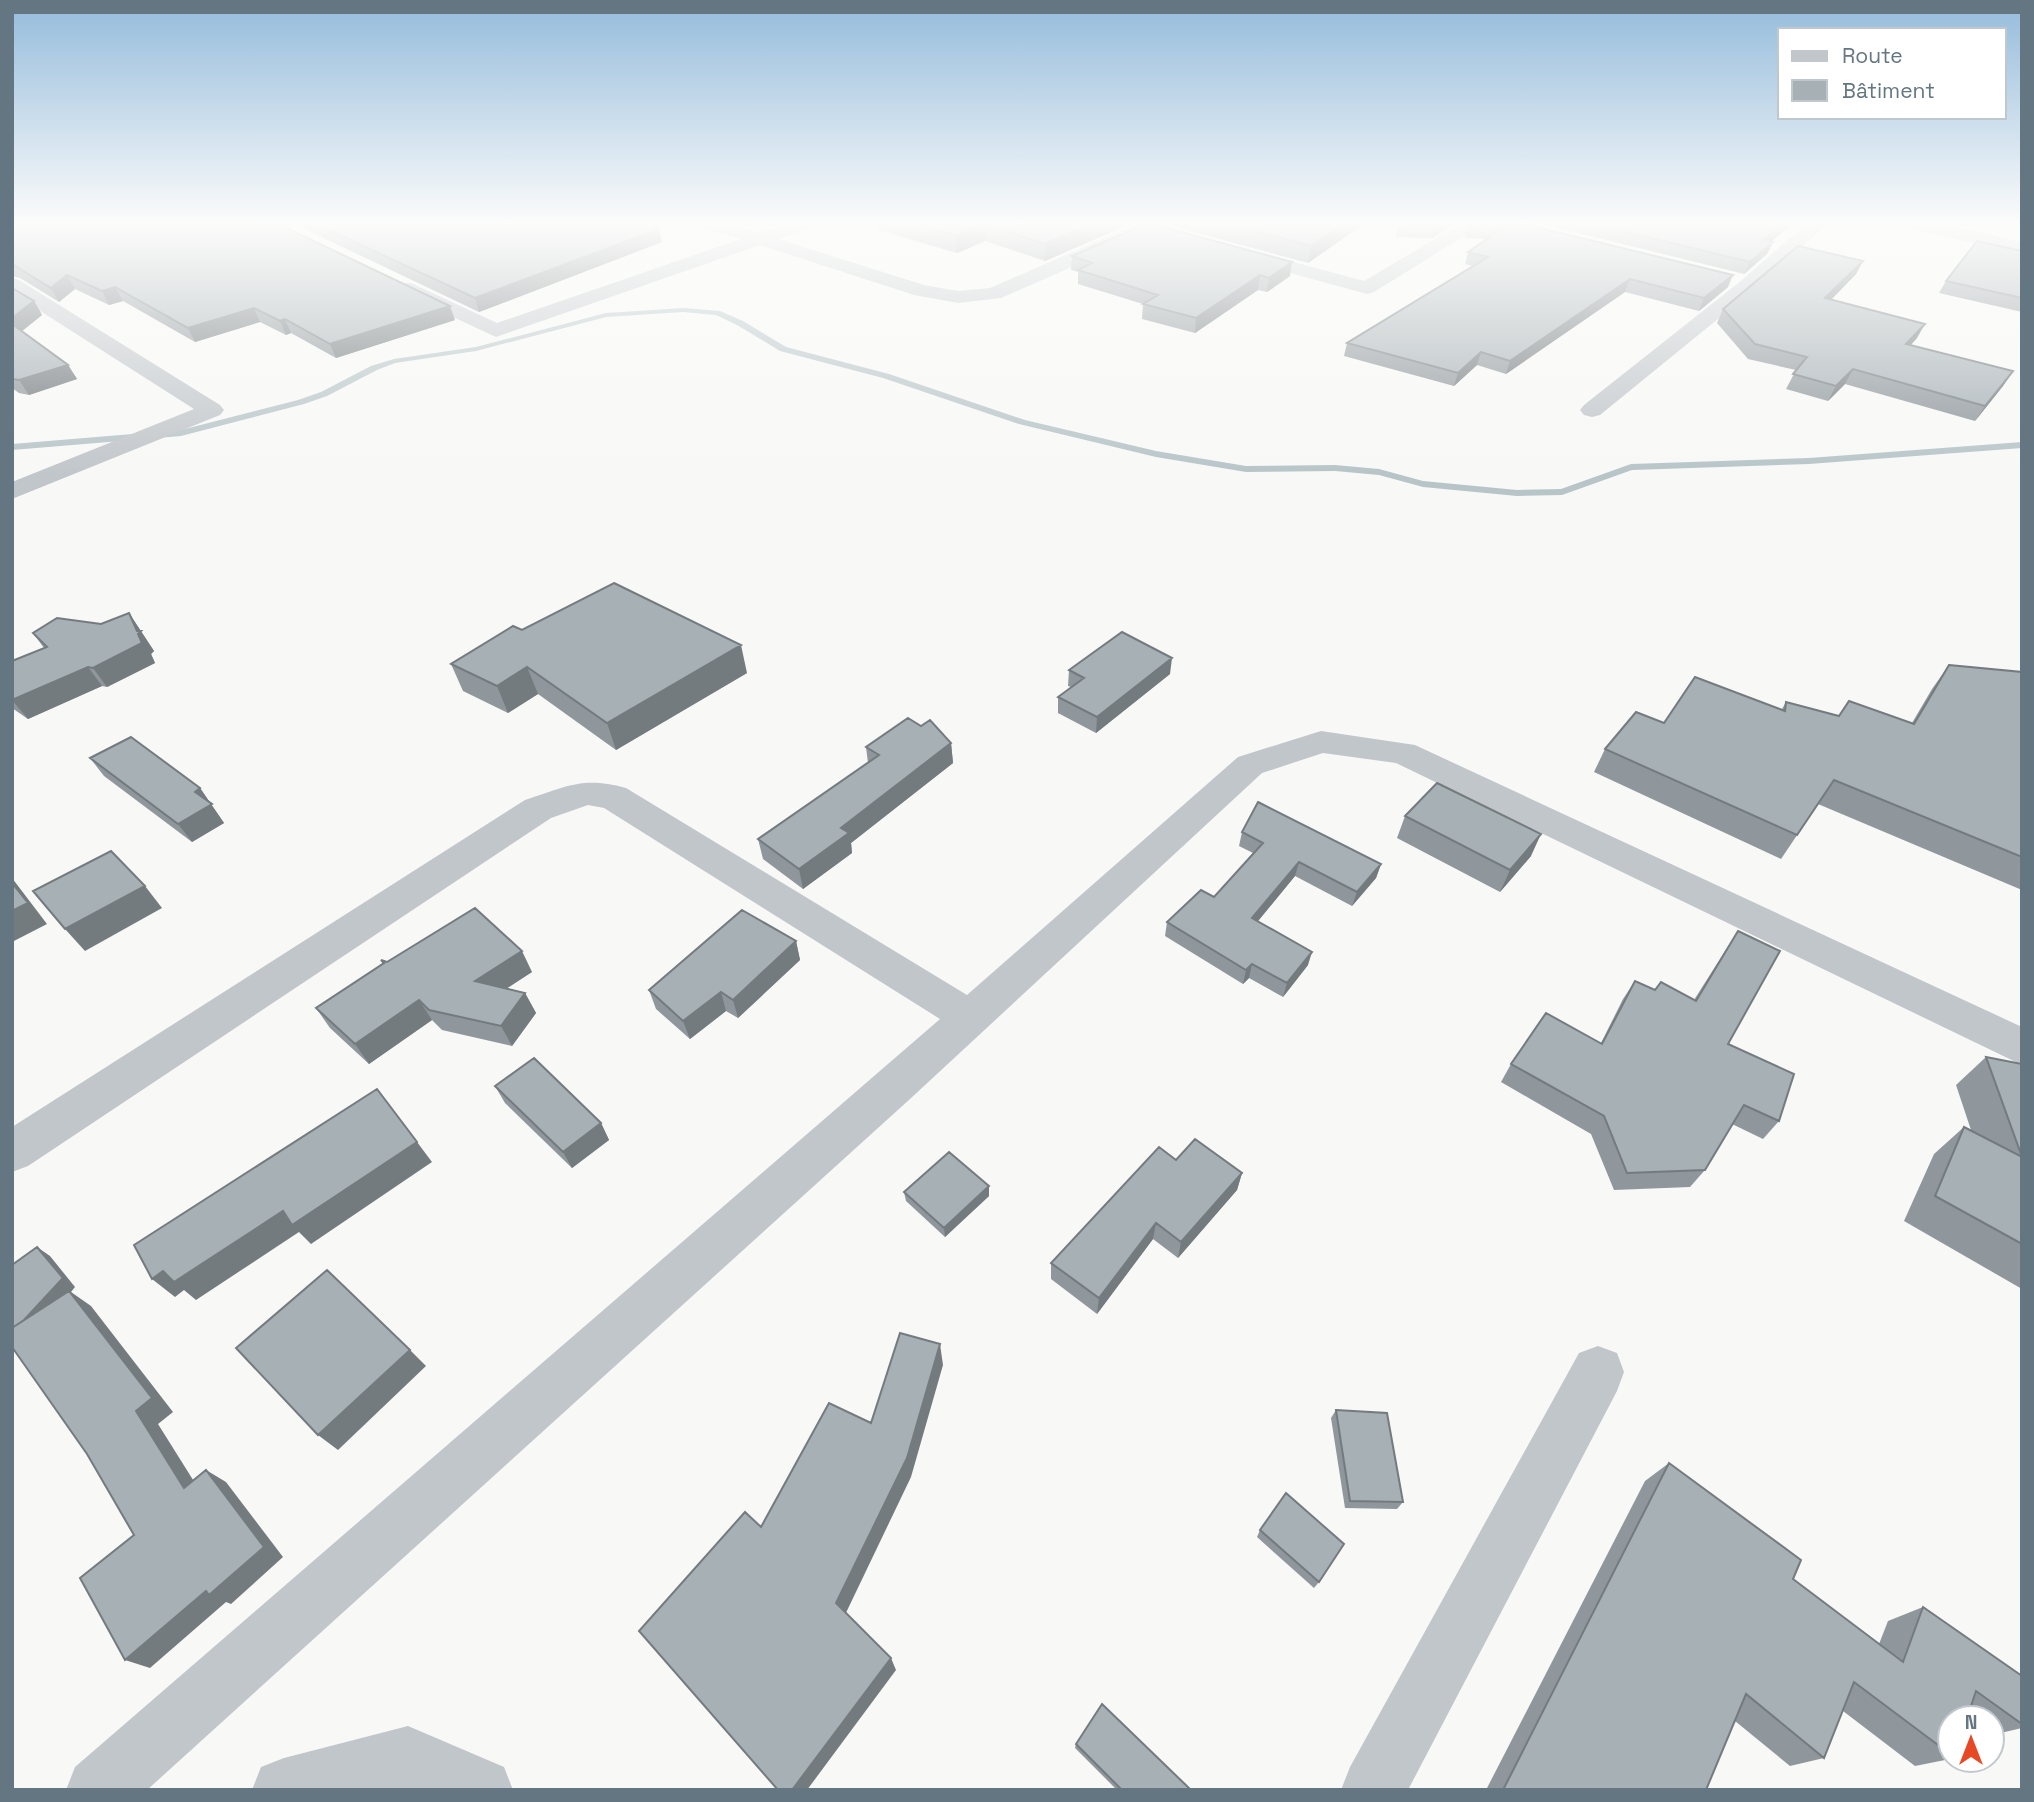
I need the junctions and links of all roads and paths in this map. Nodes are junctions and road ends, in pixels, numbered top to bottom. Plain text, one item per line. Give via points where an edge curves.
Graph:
1 (49, 307) edge
2 (446, 307) edge
3 (565, 307) edge
4 (1720, 307) edge
5 (1592, 410) dead end
6 (12, 491) edge
7 (970, 1017) junction
8 (2022, 1047) edge
9 (12, 1152) edge
10 (1598, 1372) dead end
11 (98, 1790) edge
12 (284, 1790) edge
13 (481, 1790) edge
14 (1373, 1790) edge

1 - 6 street via 212,410
2 - 3 street via 496,331
4 - 5 street
7 - 8 street via 1250,765 1321,742 1403,752
7 - 9 street via 613,797 587,793 538,809
7 - 11 street
10 - 14 street
12 - 13 street via 408,1758

